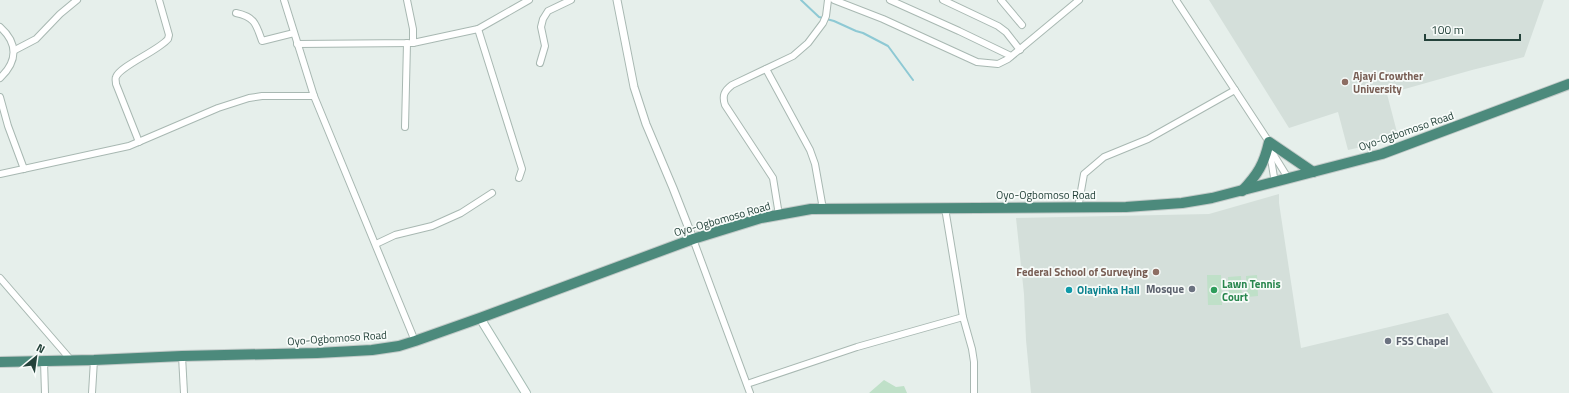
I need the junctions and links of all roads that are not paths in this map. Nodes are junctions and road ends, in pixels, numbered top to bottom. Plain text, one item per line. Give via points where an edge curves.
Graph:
1 (77, 0) edge
2 (158, 0) edge
3 (284, 0) edge
4 (407, 0) edge
5 (529, 0) edge
6 (571, 0) edge
7 (617, 0) edge
8 (828, 0) edge
9 (834, 0) edge
10 (890, 0) edge
11 (943, 0) edge
12 (1001, 0) edge
13 (1079, 0) edge
14 (1176, 0) edge
15 (236, 13) dead end
16 (1022, 25) dead end
17 (0, 27) edge
18 (478, 29) junction
19 (294, 33) junction
20 (410, 43) junction
21 (297, 44) junction
22 (15, 50) junction
23 (1020, 50) junction
24 (1011, 56) junction
25 (540, 63) dead end
26 (766, 69) junction
27 (0, 78) edge
28 (1569, 84) edge
29 (1235, 90) junction
30 (314, 96) junction
31 (0, 97) edge
32 (405, 127) dead end
33 (139, 142) junction
34 (1271, 147) junction
35 (24, 169) junction
36 (1313, 172) junction
37 (0, 174) edge
38 (519, 178) dead end
39 (1288, 178) junction
40 (1275, 182) junction
41 (1241, 192) junction
42 (492, 193) dead end
43 (945, 208) junction
44 (1078, 208) junction
45 (823, 209) junction
46 (779, 215) junction
47 (693, 239) junction
48 (376, 244) junction
49 (0, 278) edge
50 (963, 317) junction
51 (480, 318) junction
52 (415, 341) junction
53 (182, 356) junction
54 (71, 360) junction
55 (94, 360) junction
56 (44, 361) junction
57 (0, 362) edge
58 (747, 384) junction
59 (45, 393) edge
60 (92, 393) edge
61 (184, 393) edge
62 (526, 393) edge
63 (750, 393) edge
64 (974, 393) edge

1 - 22 street via 36,39
2 - 33 street via 168,39 116,76 116,84
3 - 19 street
4 - 20 street via 413,29
5 - 18 street
6 - 25 street via 548,12 543,19 541,27 545,46
7 - 47 street via 634,87 646,124
8 - 26 street via 823,23 808,43 793,56
9 - 24 street via 883,19 977,62 998,64
10 - 24 street
11 - 23 street via 998,26
12 - 16 street
13 - 23 street
14 - 29 street
15 - 19 street via 247,15 255,22 262,41
17 - 22 street via 10,38
18 - 20 street
18 - 38 street via 522,169
19 - 21 street
20 - 21 street
20 - 32 street
21 - 30 street
22 - 27 street via 12,62
23 - 24 street
26 - 45 street via 815,164
26 - 46 street via 726,90 723,99 773,178
28 - 36 highway, Oyo-Ogbomoso Road via 1382,154
29 - 34 street
29 - 44 street via 1148,139 1104,157 1084,174
30 - 33 street via 249,98 218,108
30 - 48 street
31 - 35 street
33 - 35 street
34 - 36 highway
34 - 39 street
34 - 40 street
34 - 41 highway via 1256,176
35 - 37 street
36 - 39 highway, Oyo-Ogbomoso Road
39 - 40 highway, Oyo-Ogbomoso Road
40 - 41 highway, Oyo-Ogbomoso Road
41 - 44 highway, Oyo-Ogbomoso Road via 1182,203
42 - 48 street via 438,224 395,235
43 - 44 highway, Oyo-Ogbomoso Road
43 - 45 highway, Oyo-Ogbomoso Road
43 - 50 street
45 - 46 highway, Oyo-Ogbomoso Road
46 - 47 highway, Oyo-Ogbomoso Road via 760,218
47 - 51 highway, Oyo-Ogbomoso Road
47 - 58 street
48 - 52 street
49 - 54 street
50 - 58 street via 857,347
50 - 64 street via 974,362
51 - 52 highway, Oyo-Ogbomoso Road
51 - 62 main road
52 - 53 highway, Oyo-Ogbomoso Road via 372,350
53 - 55 highway, Oyo-Ogbomoso Road
53 - 61 street
54 - 55 highway, Oyo-Ogbomoso Road
54 - 56 highway, Oyo-Ogbomoso Road
55 - 60 street
56 - 57 highway, Oyo-Ogbomoso Road
56 - 59 street
58 - 63 street

